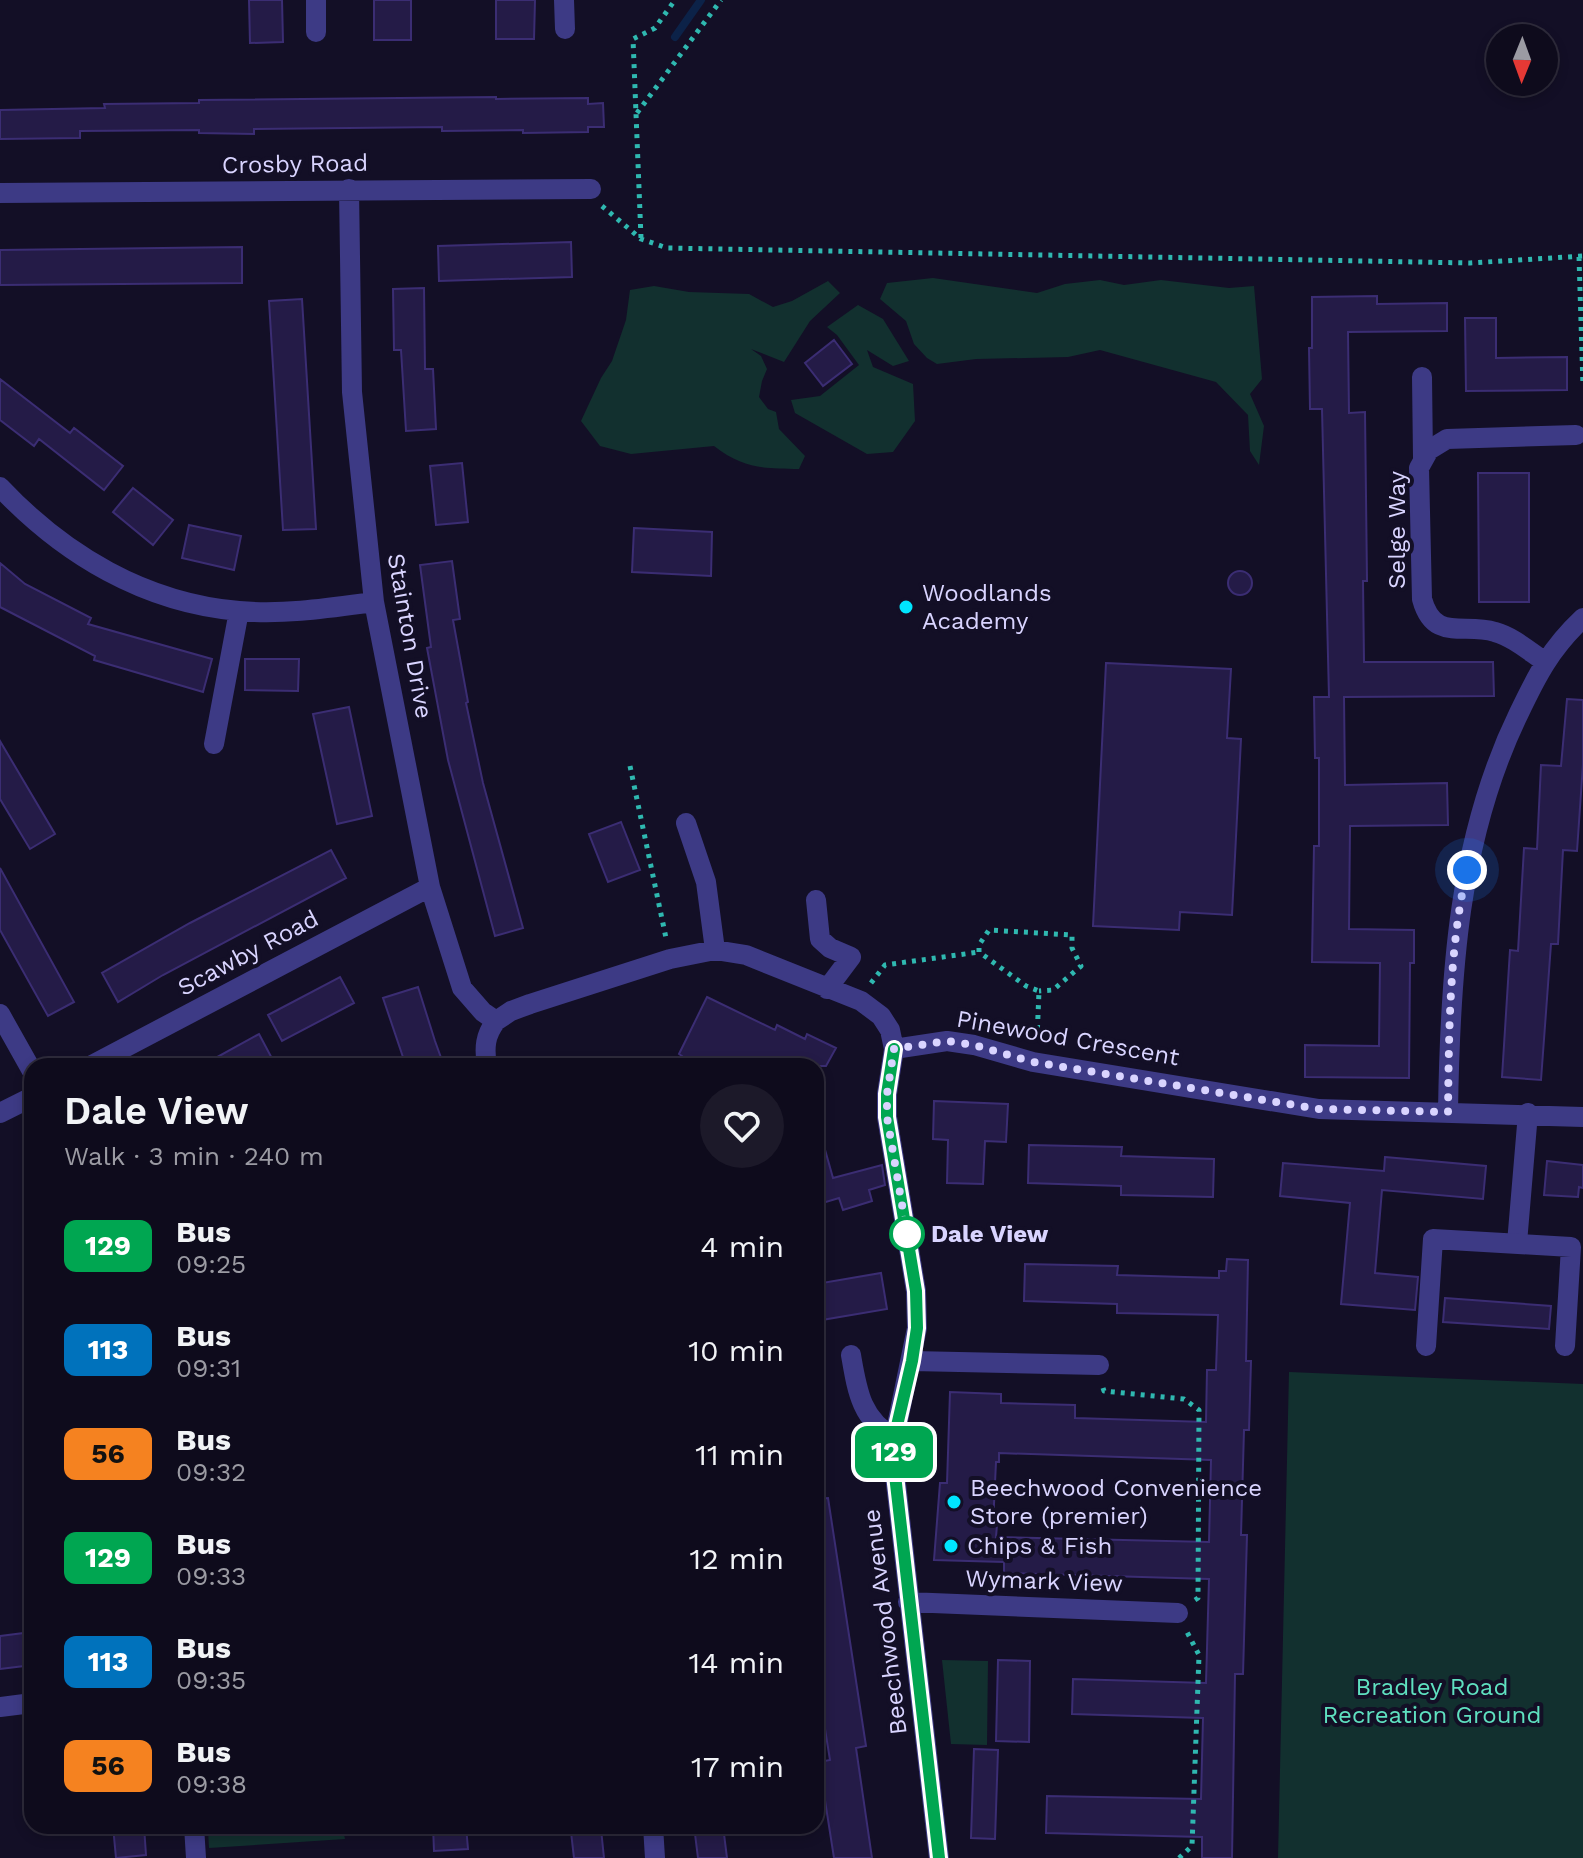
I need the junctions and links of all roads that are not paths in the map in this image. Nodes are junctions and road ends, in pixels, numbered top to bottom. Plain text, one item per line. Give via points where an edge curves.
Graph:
1 (316, 0) edge
2 (564, 0) edge
3 (565, 29) dead end
4 (316, 32) dead end
5 (349, 189) junction
6 (591, 189) road end
7 (0, 193) edge
8 (1422, 377) dead end
9 (1576, 435) dead end
10 (1423, 458) junction
11 (0, 487) edge
12 (374, 602) junction
13 (239, 611) junction
14 (1583, 618) edge
15 (1544, 661) junction
16 (214, 744) dead end
17 (686, 823) dead end
18 (430, 887) junction
19 (816, 900) dead end
20 (715, 950) junction
21 (827, 989) junction
22 (0, 1014) edge
23 (496, 1021) junction
24 (894, 1049) junction
25 (25, 1058) edge
26 (105, 1058) edge
27 (486, 1058) edge
28 (24, 1101) edge
29 (1448, 1112) junction
30 (0, 1113) edge
31 (1528, 1113) junction
32 (1583, 1117) edge
33 (1517, 1243) junction
34 (1426, 1346) dead end
35 (1565, 1346) dead end
36 (851, 1355) dead end
37 (912, 1361) junction
38 (1099, 1365) road end
39 (895, 1438) junction
40 (908, 1602) junction
41 (1178, 1613) road end
42 (24, 1704) edge
43 (0, 1707) edge
44 (194, 1834) edge
45 (654, 1834) edge
46 (196, 1858) edge
47 (655, 1858) edge
48 (939, 1858) edge

1 - 4 street
2 - 3 street
5 - 6 street, Crosby Road
5 - 7 street, Crosby Road
5 - 12 street, Stainton Drive via 352,392
8 - 10 street, Selge Way
9 - 10 street, Selge Way via 1447,439
10 - 15 street, Selge Way via 1419,478 1425,609 1440,625 1497,632
11 - 13 street via 81,557 130,585 191,604
12 - 13 street
12 - 18 street, Stainton Drive
13 - 16 street
14 - 15 street
15 - 29 street via 1484,798 1462,894 1449,1004
17 - 20 street via 706,882
18 - 23 street, Stainton Drive via 462,988
18 - 26 street, Scawby Road
19 - 21 street via 820,939 851,957
20 - 21 street via 746,955
20 - 23 street via 530,1004
21 - 24 street via 861,1001 881,1016
22 - 25 street
23 - 27 street via 488,1032
24 - 29 street, Pinewood Crescent via 947,1041 1033,1062 1319,1109
24 - 37 street, Beechwood Avenue via 887,1117 916,1291
28 - 30 street
29 - 31 street, Pinewood Crescent
31 - 32 street, Pinewood Crescent
31 - 33 street
33 - 34 street via 1433,1239
33 - 35 street via 1571,1247
36 - 39 street via 863,1407
37 - 38 street
37 - 39 street, Beechwood Avenue
39 - 40 street, Beechwood Avenue
40 - 41 street, Wymark View
40 - 48 street, Beechwood Avenue
42 - 43 street
44 - 46 street
45 - 47 street

